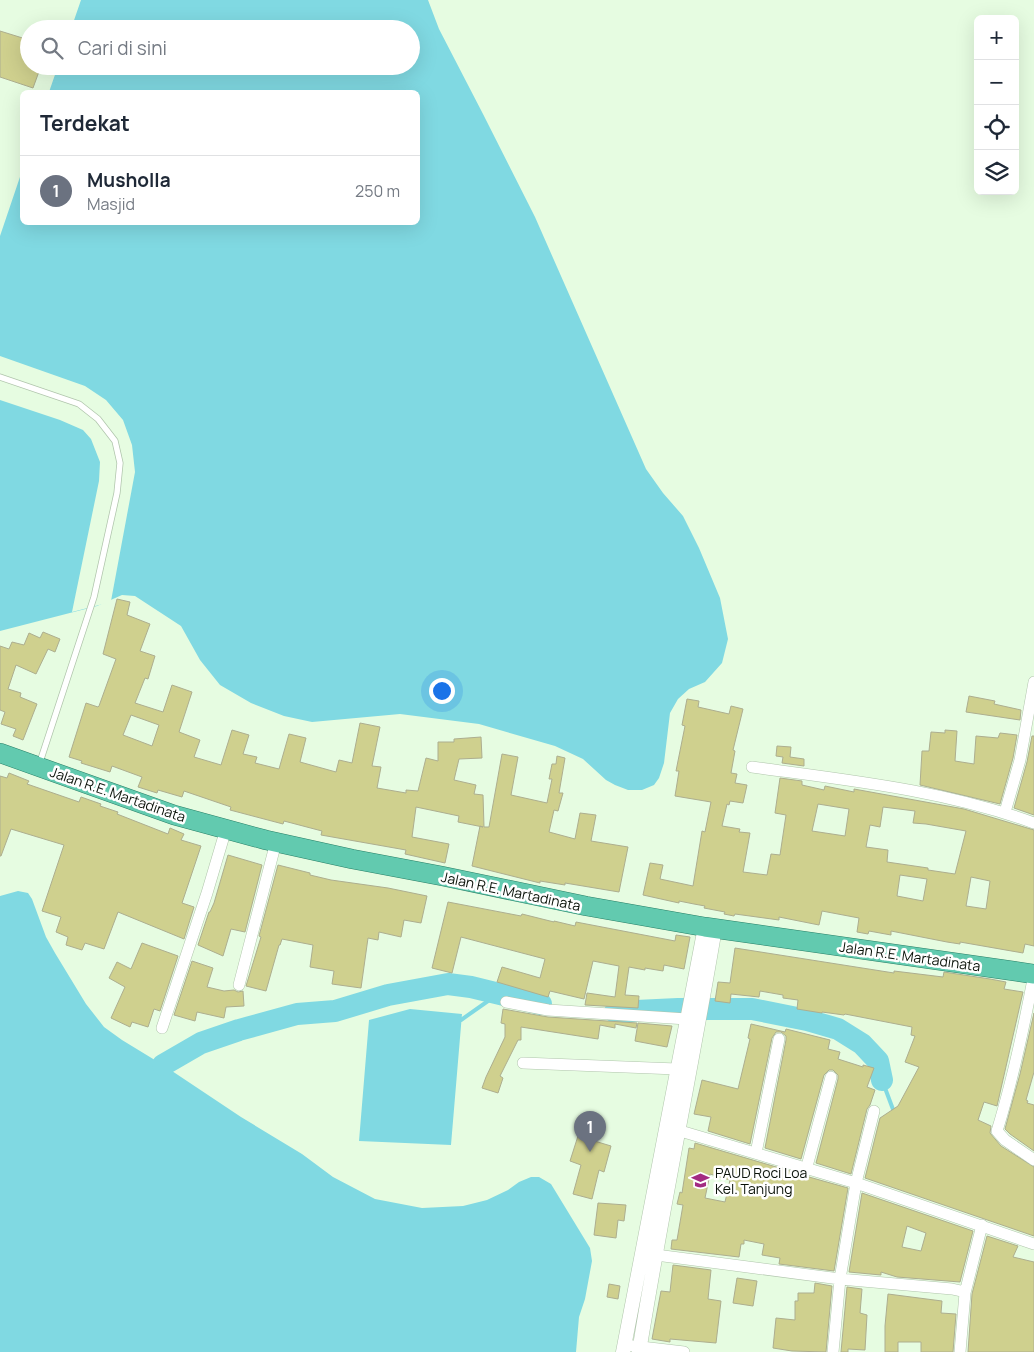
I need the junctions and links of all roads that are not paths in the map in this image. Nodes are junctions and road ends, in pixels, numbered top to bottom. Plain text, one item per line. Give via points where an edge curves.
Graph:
1 (0, 377) edge
2 (1034, 682) edge
3 (0, 753) edge
4 (38, 767) junction
5 (752, 767) dead end
6 (1005, 812) junction
7 (1034, 823) edge
8 (226, 829) junction
9 (276, 842) junction
10 (710, 928) junction
11 (1034, 974) edge
12 (239, 985) dead end
13 (506, 1002) dead end
14 (692, 1017) junction
15 (162, 1028) dead end
16 (1028, 1037) edge
17 (779, 1040) dead end
18 (523, 1063) dead end
19 (677, 1069) junction
20 (831, 1077) dead end
21 (874, 1110) dead end
22 (677, 1130) junction
23 (756, 1153) junction
24 (1034, 1160) edge
25 (806, 1170) junction
26 (856, 1184) junction
27 (982, 1225) junction
28 (1034, 1244) edge
29 (656, 1255) junction
30 (840, 1279) junction
31 (966, 1293) junction
32 (623, 1349) edge
33 (640, 1350) edge
34 (684, 1352) edge
35 (833, 1352) edge
36 (960, 1352) edge

1 - 4 lane via 79,404 98,419 115,441 120,463 117,493 94,597
2 - 6 street via 1020,760
3 - 4 highway, Jalan R.E. Martadinata
4 - 8 highway, Jalan R.E. Martadinata via 174,815
5 - 6 street via 880,785
6 - 7 street
8 - 9 highway, Jalan R.E. Martadinata
8 - 15 street
9 - 10 highway, Jalan R.E. Martadinata via 586,906
9 - 12 street
10 - 11 highway, Jalan R.E. Martadinata
10 - 14 street
11 - 16 street
13 - 14 street via 548,1010 620,1016
14 - 19 street
14 - 22 street
16 - 24 street via 997,1131
17 - 23 street
18 - 19 street
19 - 32 street
20 - 25 street
21 - 26 street
22 - 23 street
22 - 29 street
23 - 25 street
25 - 26 street
26 - 27 street
26 - 30 street
27 - 28 street
27 - 31 street
29 - 30 street
29 - 33 street
30 - 31 street
30 - 35 street
31 - 36 street
32 - 33 street
33 - 34 street

